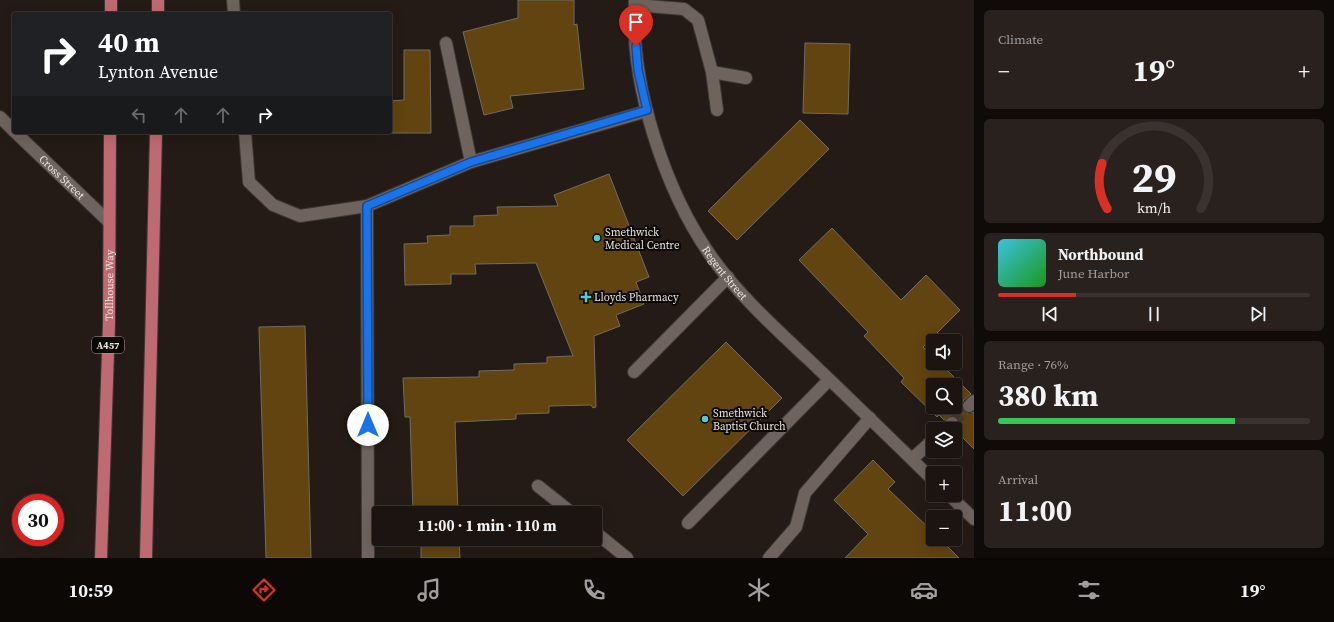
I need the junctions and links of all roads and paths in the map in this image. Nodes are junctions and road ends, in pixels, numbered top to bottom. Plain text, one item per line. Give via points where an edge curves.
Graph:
1 (111, 0) edge
2 (158, 0) edge
3 (233, 0) edge
4 (635, 2) edge
5 (111, 12) edge
6 (158, 12) edge
7 (234, 12) edge
8 (446, 43) dead end
9 (712, 72) junction
10 (746, 78) dead end
11 (647, 110) junction
12 (717, 110) dead end
13 (0, 117) edge
14 (12, 128) edge
15 (18, 134) edge
16 (110, 134) edge
17 (156, 134) edge
18 (245, 134) edge
19 (471, 162) junction
20 (367, 206) junction
21 (109, 222) junction
22 (728, 277) junction
23 (634, 372) dead end
24 (829, 380) junction
25 (870, 418) junction
26 (926, 446) edge
27 (912, 459) junction
28 (926, 473) edge
29 (538, 486) dead end
30 (956, 502) edge
31 (563, 506) edge
32 (974, 519) edge
33 (688, 523) dead end
34 (602, 538) edge
35 (101, 558) edge
36 (146, 558) edge
37 (368, 558) edge
38 (627, 558) edge
39 (768, 558) edge

1 - 5 main road
2 - 6 main road
3 - 7 street
4 - 9 street via 684,10 698,20
4 - 11 street, Regent Street via 638,70
8 - 19 street
9 - 10 street
9 - 12 street
11 - 19 street
11 - 22 street, Regent Street via 660,154 684,211 713,259
13 - 14 street, Cross Street
15 - 21 street, Cross Street
16 - 21 main road, Tollhouse Way / A457
17 - 36 main road
18 - 20 street via 249,182 273,205 300,216
19 - 20 street
20 - 37 street
21 - 35 main road, Tollhouse Way / A457 via 109,323
22 - 23 street
22 - 24 street, Regent Street via 757,310
24 - 25 street, Regent Street
24 - 33 street
25 - 27 street, Regent Street
25 - 39 street via 805,493 796,527
26 - 27 street
27 - 28 street, Regent Street
29 - 31 street
30 - 32 street
34 - 38 street

